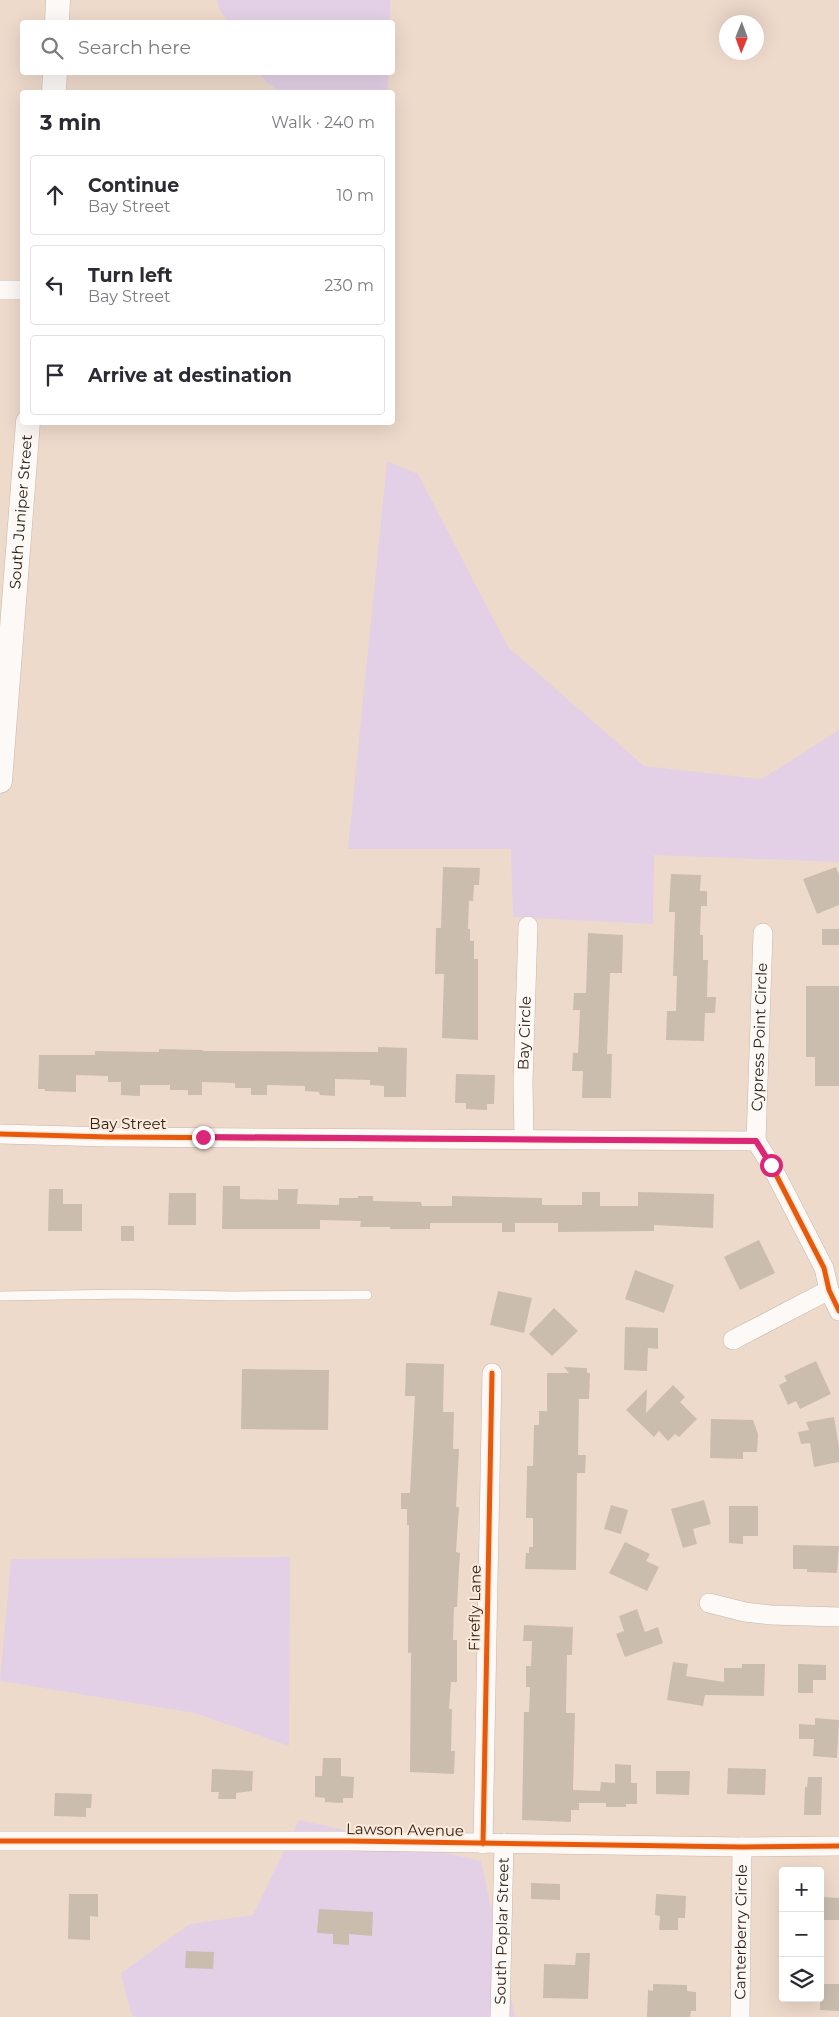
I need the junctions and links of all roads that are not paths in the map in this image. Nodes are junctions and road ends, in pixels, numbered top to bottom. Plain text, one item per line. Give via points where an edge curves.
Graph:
1 (58, 0) edge
2 (57, 20) edge
3 (55, 75) edge
4 (54, 90) edge
5 (0, 290) edge
6 (20, 290) edge
7 (28, 425) edge
8 (2, 714) edge
9 (0, 782) edge
10 (528, 926) dead end
11 (763, 933) dead end
12 (0, 1134) edge
13 (524, 1139) junction
14 (756, 1141) junction
15 (828, 1290) junction
16 (367, 1294) dead end
17 (0, 1296) edge
18 (839, 1311) edge
19 (733, 1340) dead end
20 (492, 1373) dead end
21 (709, 1603) dead end
22 (839, 1616) edge
23 (0, 1841) edge
24 (504, 1843) junction
25 (483, 1844) junction
26 (839, 1846) edge
27 (742, 1848) junction
28 (500, 2017) edge
29 (740, 2017) edge

1 - 2 street
3 - 4 street
5 - 6 street
7 - 8 street, South Juniper Street
8 - 9 street, South Juniper Street
10 - 13 street, Bay Circle
11 - 14 street, Cypress Point Circle
12 - 13 street, Bay Street
13 - 14 street, Bay Street
14 - 15 street via 824,1268
15 - 18 street
15 - 19 street
16 - 17 lane
20 - 25 street, Firefly Lane
21 - 22 street via 762,1614
23 - 25 street, Lawson Avenue
24 - 25 street, Lawson Avenue
24 - 27 street, Lawson Avenue
24 - 28 street, South Poplar Street
26 - 27 street, Lawson Avenue
27 - 29 street, Canterberry Circle

